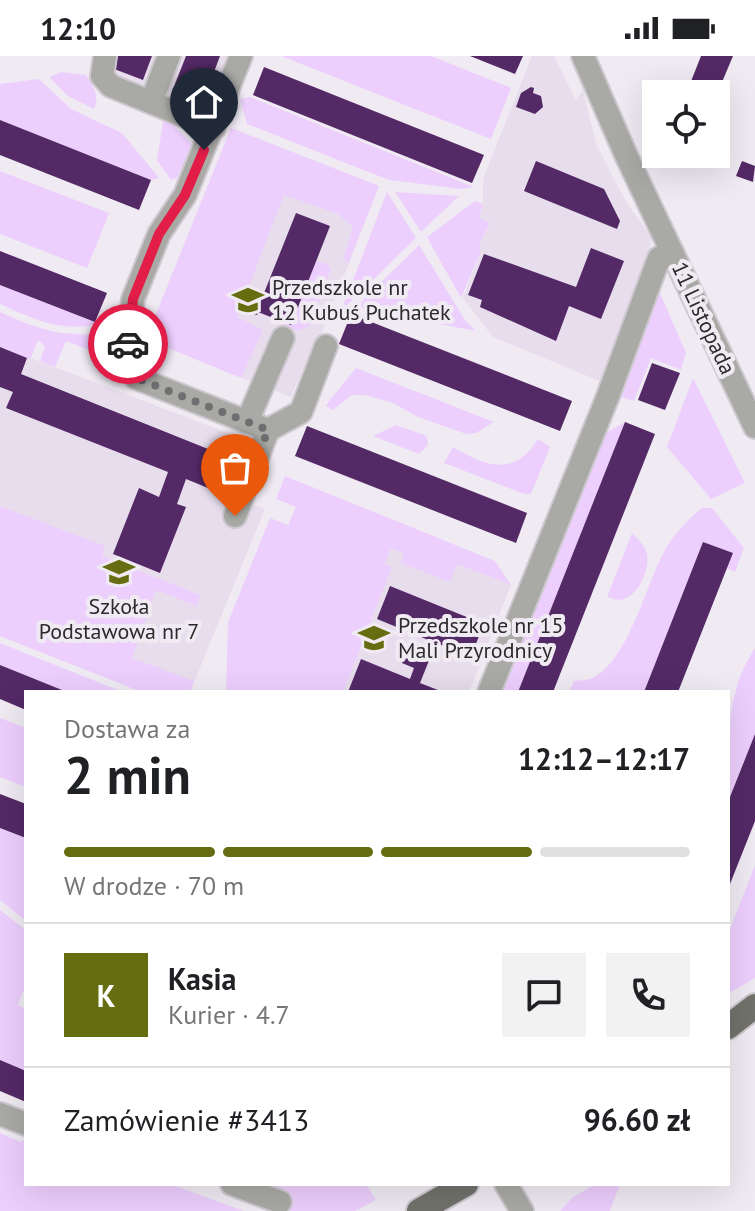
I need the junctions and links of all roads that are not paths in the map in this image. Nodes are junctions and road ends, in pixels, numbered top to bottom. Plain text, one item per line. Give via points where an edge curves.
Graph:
1 (105, 56) edge
2 (169, 56) edge
3 (241, 56) edge
4 (583, 56) edge
5 (151, 102) junction
6 (214, 128) junction
7 (666, 255) junction
8 (283, 338) dead end
9 (326, 346) dead end
10 (258, 426) junction
11 (755, 427) edge
12 (235, 516) dead end
13 (490, 690) edge
14 (755, 1006) edge
15 (730, 1025) edge
16 (755, 1029) edge
17 (730, 1035) edge
18 (0, 1114) edge
19 (24, 1123) edge
20 (237, 1186) edge
21 (463, 1186) edge
22 (507, 1186) edge
23 (280, 1202) dead end
24 (419, 1211) edge
25 (522, 1211) edge

1 - 5 street via 102,76 111,86
2 - 5 street
3 - 6 street
4 - 7 street, 11 Listopada
5 - 6 street
6 - 10 street via 185,195 159,234 133,299 127,365 136,378
7 - 11 street, 11 Listopada
7 - 13 street
8 - 10 street
9 - 10 street via 301,412
10 - 12 street
14 - 15 main road
16 - 17 main road
18 - 19 street
20 - 23 street
21 - 24 main road
22 - 25 street

